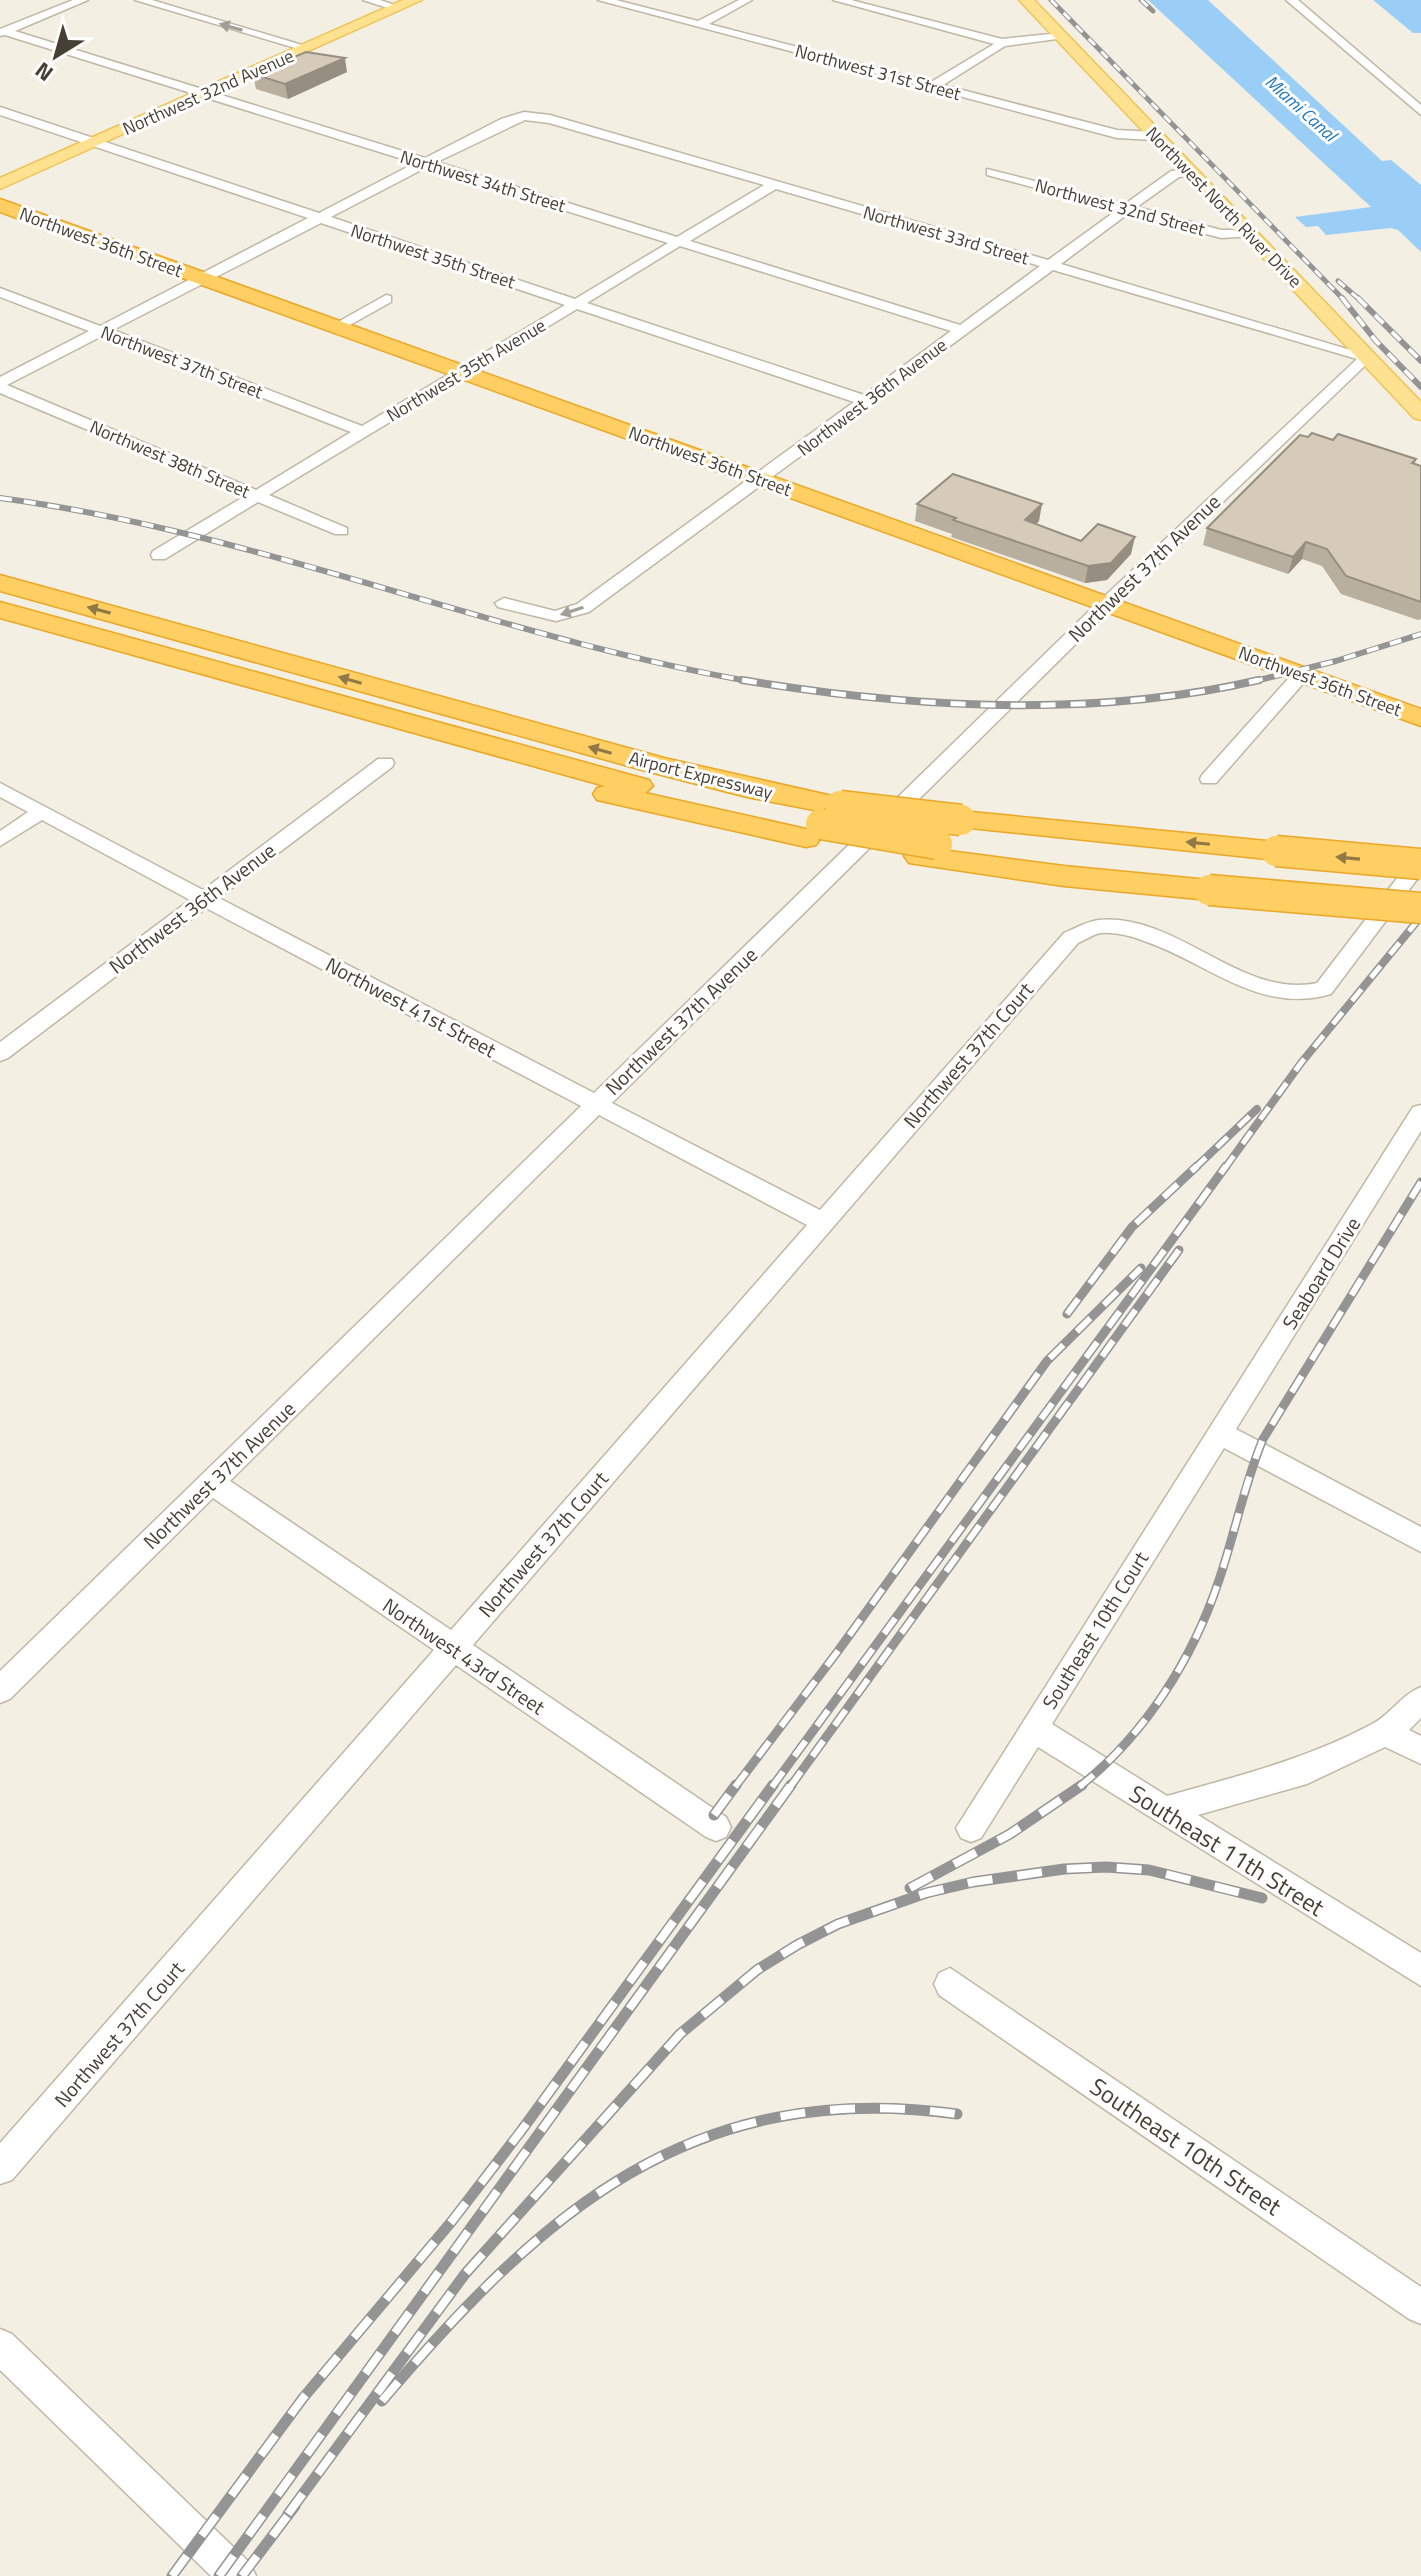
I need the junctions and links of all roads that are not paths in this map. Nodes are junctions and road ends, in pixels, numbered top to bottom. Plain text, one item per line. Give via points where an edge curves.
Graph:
1 (83, 0) edge
2 (140, 0) edge
3 (368, 0) edge
4 (415, 0) edge
5 (603, 0) edge
6 (747, 0) edge
7 (838, 0) edge
8 (1026, 0) edge
9 (1291, 0) edge
10 (397, 8) junction
11 (699, 25) junction
12 (2, 32) edge
13 (1060, 36) junction
14 (1001, 43) junction
15 (306, 48) junction
16 (933, 86) junction
17 (205, 93) junction
18 (0, 111) edge
19 (1421, 111) edge
20 (1155, 136) junction
21 (95, 142) junction
22 (427, 163) junction
23 (992, 172) dead end
24 (1190, 172) junction
25 (0, 184) edge
26 (773, 185) junction
27 (0, 205) edge
28 (1126, 210) junction
29 (320, 218) junction
30 (1249, 233) junction
31 (678, 241) junction
32 (1050, 266) junction
33 (202, 279) junction
34 (0, 292) edge
35 (386, 299) dead end
36 (576, 303) junction
37 (336, 327) junction
38 (962, 330) junction
39 (102, 331) junction
40 (1367, 357) junction
41 (462, 373) junction
42 (0, 385) edge
43 (867, 401) junction
44 (1421, 414) edge
45 (364, 432) junction
46 (760, 479) junction
47 (258, 496) junction
48 (341, 531) dead end
49 (159, 555) dead end
50 (0, 583) edge
51 (504, 603) dead end
52 (1106, 604) junction
53 (0, 611) edge
54 (1302, 674) junction
55 (1421, 718) edge
56 (385, 763) dead end
57 (1209, 779) dead end
58 (0, 789) edge
59 (42, 811) junction
60 (822, 823) junction
61 (0, 840) edge
62 (1421, 862) edge
63 (1215, 883) junction
64 (1421, 892) edge
65 (204, 899) junction
66 (1421, 908) edge
67 (0, 1053) edge
68 (596, 1104) junction
69 (1421, 1113) edge
70 (824, 1223) junction
71 (1220, 1433) junction
72 (212, 1483) junction
73 (1421, 1540) edge
74 (452, 1648) junction
75 (0, 1690) edge
76 (1421, 1700) edge
77 (1033, 1728) junction
78 (1386, 1732) junction
79 (1421, 1751) edge
80 (1167, 1810) junction
81 (716, 1827) dead end
82 (971, 1828) dead end
83 (1421, 1971) edge
84 (950, 1984) dead end
85 (0, 2168) edge
86 (1421, 2307) edge
87 (0, 2346) edge
88 (237, 2576) edge

1 - 12 street
15 -> 2 street
3 - 10 street
4 - 10 main road, Northwest 32nd Avenue
5 - 11 street, Northwest 31st Street
6 - 11 street
7 - 14 street
8 - 13 main road, Northwest North River Drive
9 - 19 street
10 - 15 main road, Northwest 32nd Avenue
11 - 16 street, Northwest 31st Street
12 - 17 street, Northwest 34th Street
13 - 14 street
13 - 20 main road, Northwest North River Drive
14 - 16 street
15 - 17 main road, Northwest 32nd Avenue
16 - 20 street, Northwest 31st Street via 1117,134
17 - 21 main road, Northwest 32nd Avenue
17 - 22 street, Northwest 34th Street
18 - 21 street, Northwest 35th Street
20 - 24 main road, Northwest North River Drive
21 - 25 main road, Northwest 32nd Avenue
21 - 29 street, Northwest 35th Street
22 - 26 street, Northwest 33rd Street via 524,116 550,119
22 - 29 street
22 - 31 street, Northwest 34th Street
23 - 28 street, Northwest 32nd Street
24 - 28 street, Northwest 36th Avenue via 1171,176
24 - 30 main road, Northwest North River Drive
26 - 31 street, Northwest 35th Avenue
26 - 32 street, Northwest 33rd Street
27 - 33 highway, Northwest 36th Street
28 - 30 street, Northwest 32nd Street via 1211,232
28 - 32 street, Northwest 36th Avenue
29 - 33 street
29 - 36 street, Northwest 35th Street
30 - 40 main road, Northwest North River Drive
31 - 36 street, Northwest 35th Avenue
31 - 38 street, Northwest 34th Street
32 - 38 street, Northwest 36th Avenue
32 - 40 street, Northwest 33rd Street
33 - 37 highway, Northwest 36th Street
33 - 39 street
34 - 39 street, Northwest 37th Street
35 - 37 street
36 - 41 street, Northwest 35th Avenue
36 - 43 street, Northwest 35th Street
37 - 41 highway, Northwest 36th Street
38 - 43 street, Northwest 36th Avenue
39 - 42 street
39 - 45 street, Northwest 37th Street
40 - 44 main road, Northwest North River Drive
40 - 52 street, Northwest 37th Avenue
41 - 45 street, Northwest 35th Avenue
41 - 46 highway, Northwest 36th Street
42 - 47 street, Northwest 38th Street
43 - 46 street, Northwest 36th Avenue
45 - 47 street, Northwest 35th Avenue
46 -> 51 street, Northwest 36th Avenue via 583,608 547,614
46 - 52 highway, Northwest 36th Street
47 - 48 street, Northwest 38th Street
47 - 49 street, Northwest 35th Avenue
60 -> 50 highway, Airport Expressway via 747,788
52 - 54 highway, Northwest 36th Street
52 - 68 street, Northwest 37th Avenue
53 - 60 highway via 189,676 620,798
54 - 55 highway, Northwest 36th Street
54 - 57 street
56 - 65 street, Northwest 36th Avenue
58 - 59 street, Northwest 41st Street
59 - 61 street
59 - 65 street, Northwest 41st Street
62 -> 60 highway, Airport Expressway, bridge via 961,820
60 - 63 highway via 1064,876
62 - 70 street, Northwest 37th Court via 1324,989 1306,996 1277,992 1136,930 1091,927 1071,938
63 - 64 highway
63 - 66 highway, bridge
65 - 67 street, Northwest 36th Avenue
65 - 68 street, Northwest 41st Street
68 - 70 street, Northwest 41st Street
68 - 72 street, Northwest 37th Avenue
69 - 71 street, Seaboard Drive
70 - 74 street, Northwest 37th Court
71 - 73 street
71 - 77 street, Southeast 10th Court
72 - 74 street, Northwest 43rd Street
72 - 75 street, Northwest 37th Avenue
74 - 81 street, Northwest 43rd Street
74 - 85 street, Northwest 37th Court
76 - 78 street
77 - 80 street, Southeast 11th Street
77 - 82 street, Southeast 10th Court
78 - 79 street
78 - 80 street via 1307,1770
80 - 83 street, Southeast 11th Street
84 - 86 street, Southeast 10th Street
87 - 88 street

